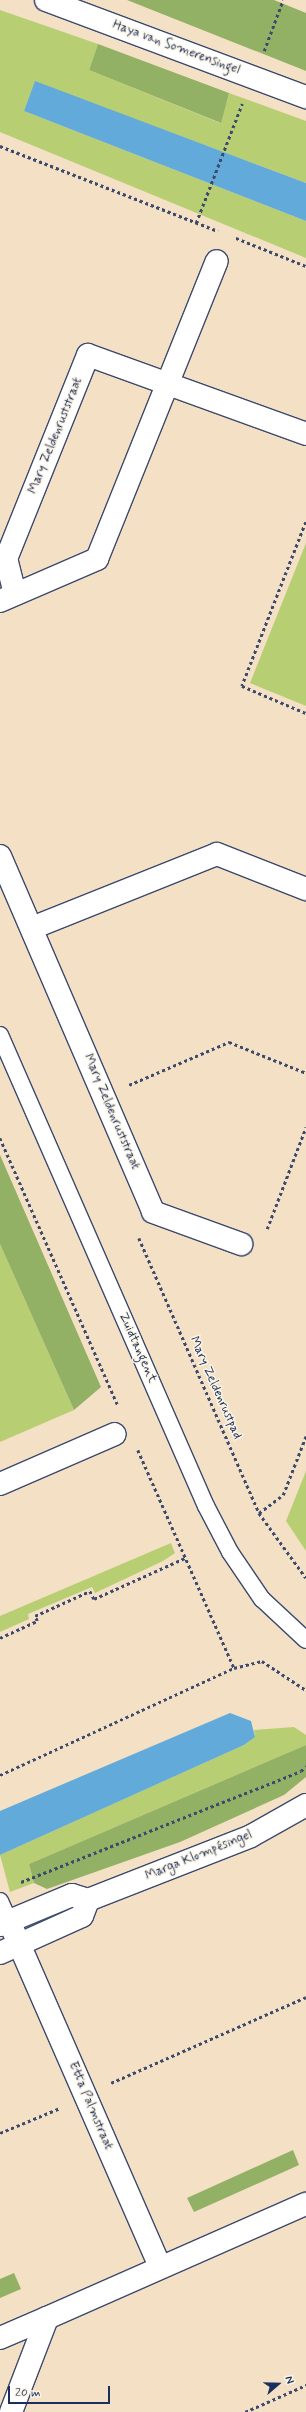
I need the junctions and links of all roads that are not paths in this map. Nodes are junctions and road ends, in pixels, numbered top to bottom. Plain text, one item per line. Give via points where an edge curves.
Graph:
1 (46, 0) edge
2 (306, 97) edge
3 (217, 260) dead end
4 (165, 385) junction
5 (306, 434) edge
6 (7, 597) edge
7 (0, 856) edge
8 (306, 889) edge
9 (32, 928) junction
10 (0, 1035) edge
11 (241, 1244) road end
12 (115, 1434) dead end
13 (0, 1484) edge
14 (306, 1640) edge
15 (306, 1805) edge
16 (88, 1900) junction
17 (0, 1901) edge
18 (4, 1923) edge
19 (20, 1944) junction
20 (0, 1953) edge
21 (306, 2204) edge
22 (160, 2267) junction
23 (47, 2318) junction
24 (0, 2338) edge
25 (11, 2412) edge

1 - 2 street, Haya van Somerensingel
3 - 4 street, Mary Zeldenruststraat
4 - 5 street, Mary Zeldenruststraat
4 - 6 street, Mary Zeldenruststraat via 97,559
4 - 6 street, Mary Zeldenruststraat via 88,355 6,559
7 - 9 street, Mary Zeldenruststraat
8 - 9 street via 217,854
9 - 11 street, Mary Zeldenruststraat via 154,1212
10 - 14 lane, Zuidtangent via 206,1506 230,1552 262,1599
12 - 13 street
15 - 16 street, Marga Klompésingel via 251,1836
16 - 18 street via 72,1895
16 - 19 street via 82,1916
17 - 18 lane
18 - 19 street, Etta Palmstraat
19 - 20 street
19 - 22 street, Etta Palmstraat
21 - 22 street
22 - 23 street
23 - 24 street
23 - 25 street

